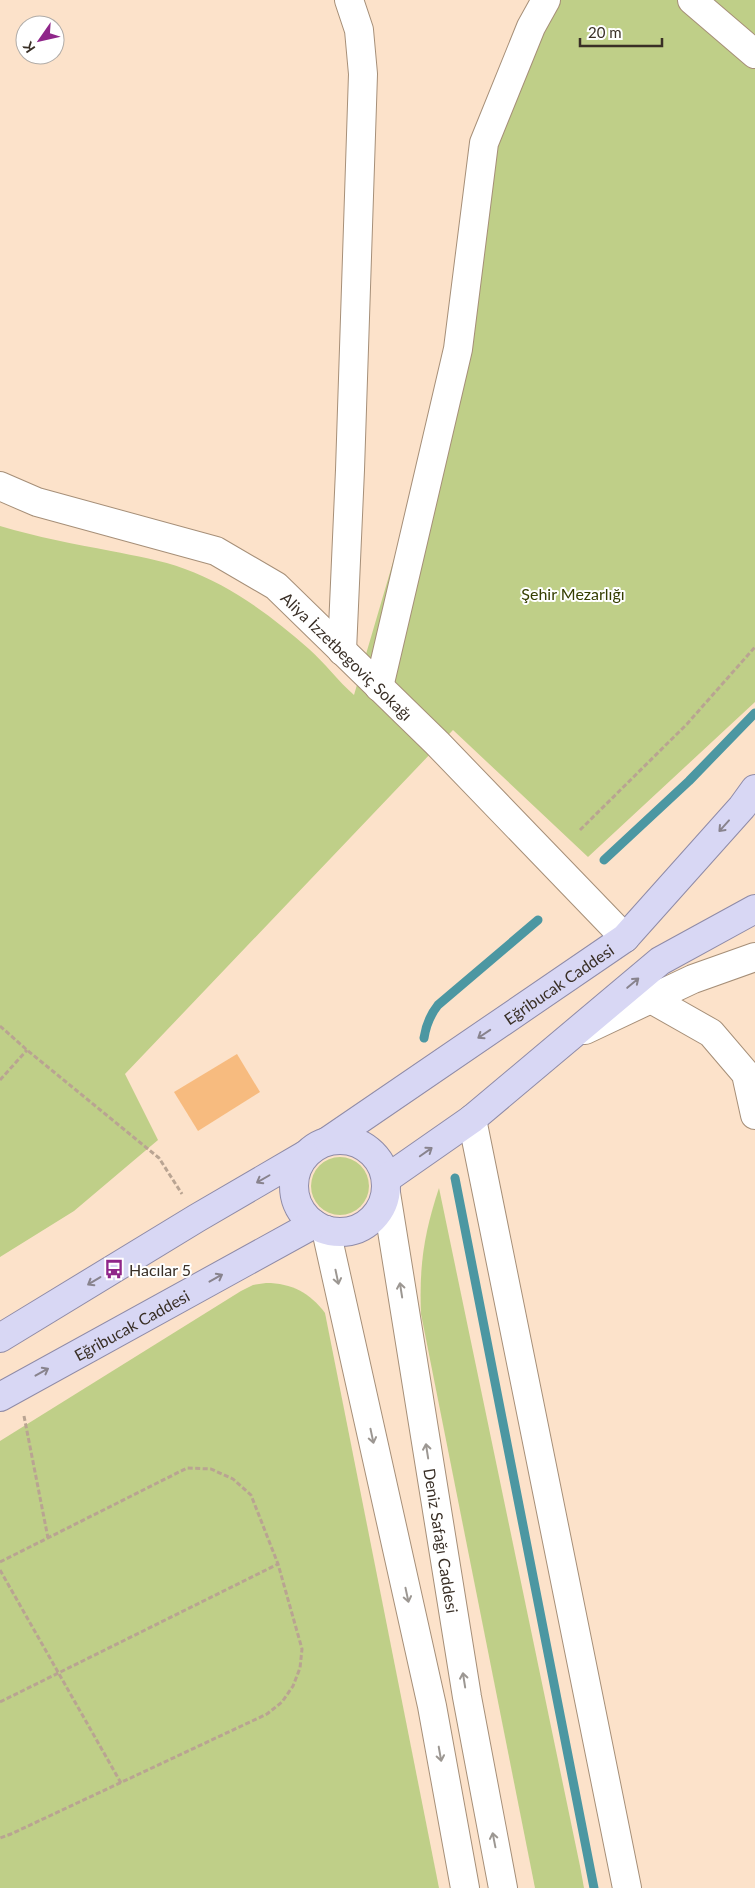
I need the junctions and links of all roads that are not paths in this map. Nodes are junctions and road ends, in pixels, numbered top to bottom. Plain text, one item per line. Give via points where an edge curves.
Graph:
1 (349, 0) edge
2 (546, 0) edge
3 (692, 0) edge
4 (755, 54) edge
5 (0, 486) edge
6 (342, 651) junction
7 (379, 687) junction
8 (755, 788) edge
9 (755, 909) edge
10 (625, 938) junction
11 (755, 956) edge
12 (651, 999) junction
13 (570, 1037) junction
14 (755, 1115) edge
15 (472, 1119) junction
16 (316, 1148) junction
17 (386, 1186) junction
18 (320, 1227) junction
19 (0, 1338) edge
20 (9, 1391) edge
21 (465, 1888) edge
22 (503, 1888) edge
23 (627, 1888) edge

1 - 6 street via 359,30 363,74
2 - 7 street via 484,143 458,349
3 - 4 street
5 - 6 street, Aliya İzzetbegoviç Sokağı via 37,502 216,551 276,586
6 - 7 street, Aliya İzzetbegoviç Sokağı
7 - 10 street, Aliya İzzetbegoviç Sokağı
8 -> 10 main road, Eğribucak Caddesi via 742,807
13 -> 9 main road via 660,961
10 -> 16 main road, Eğribucak Caddesi
11 - 12 street
12 - 13 street
12 - 14 street via 711,1033 746,1074
13 - 15 main road
17 -> 15 main road
15 - 23 street
16 - 17 main road via 340,1139 365,1147 379,1161
16 - 18 main road via 298,1166 294,1192 304,1216
16 -> 19 main road, Eğribucak Caddesi
17 - 18 main road via 382,1206 364,1225 346,1231
22 -> 17 street, Deniz Safağı Caddesi via 467,1697
20 -> 18 main road, Eğribucak Caddesi
18 -> 21 street via 432,1706

